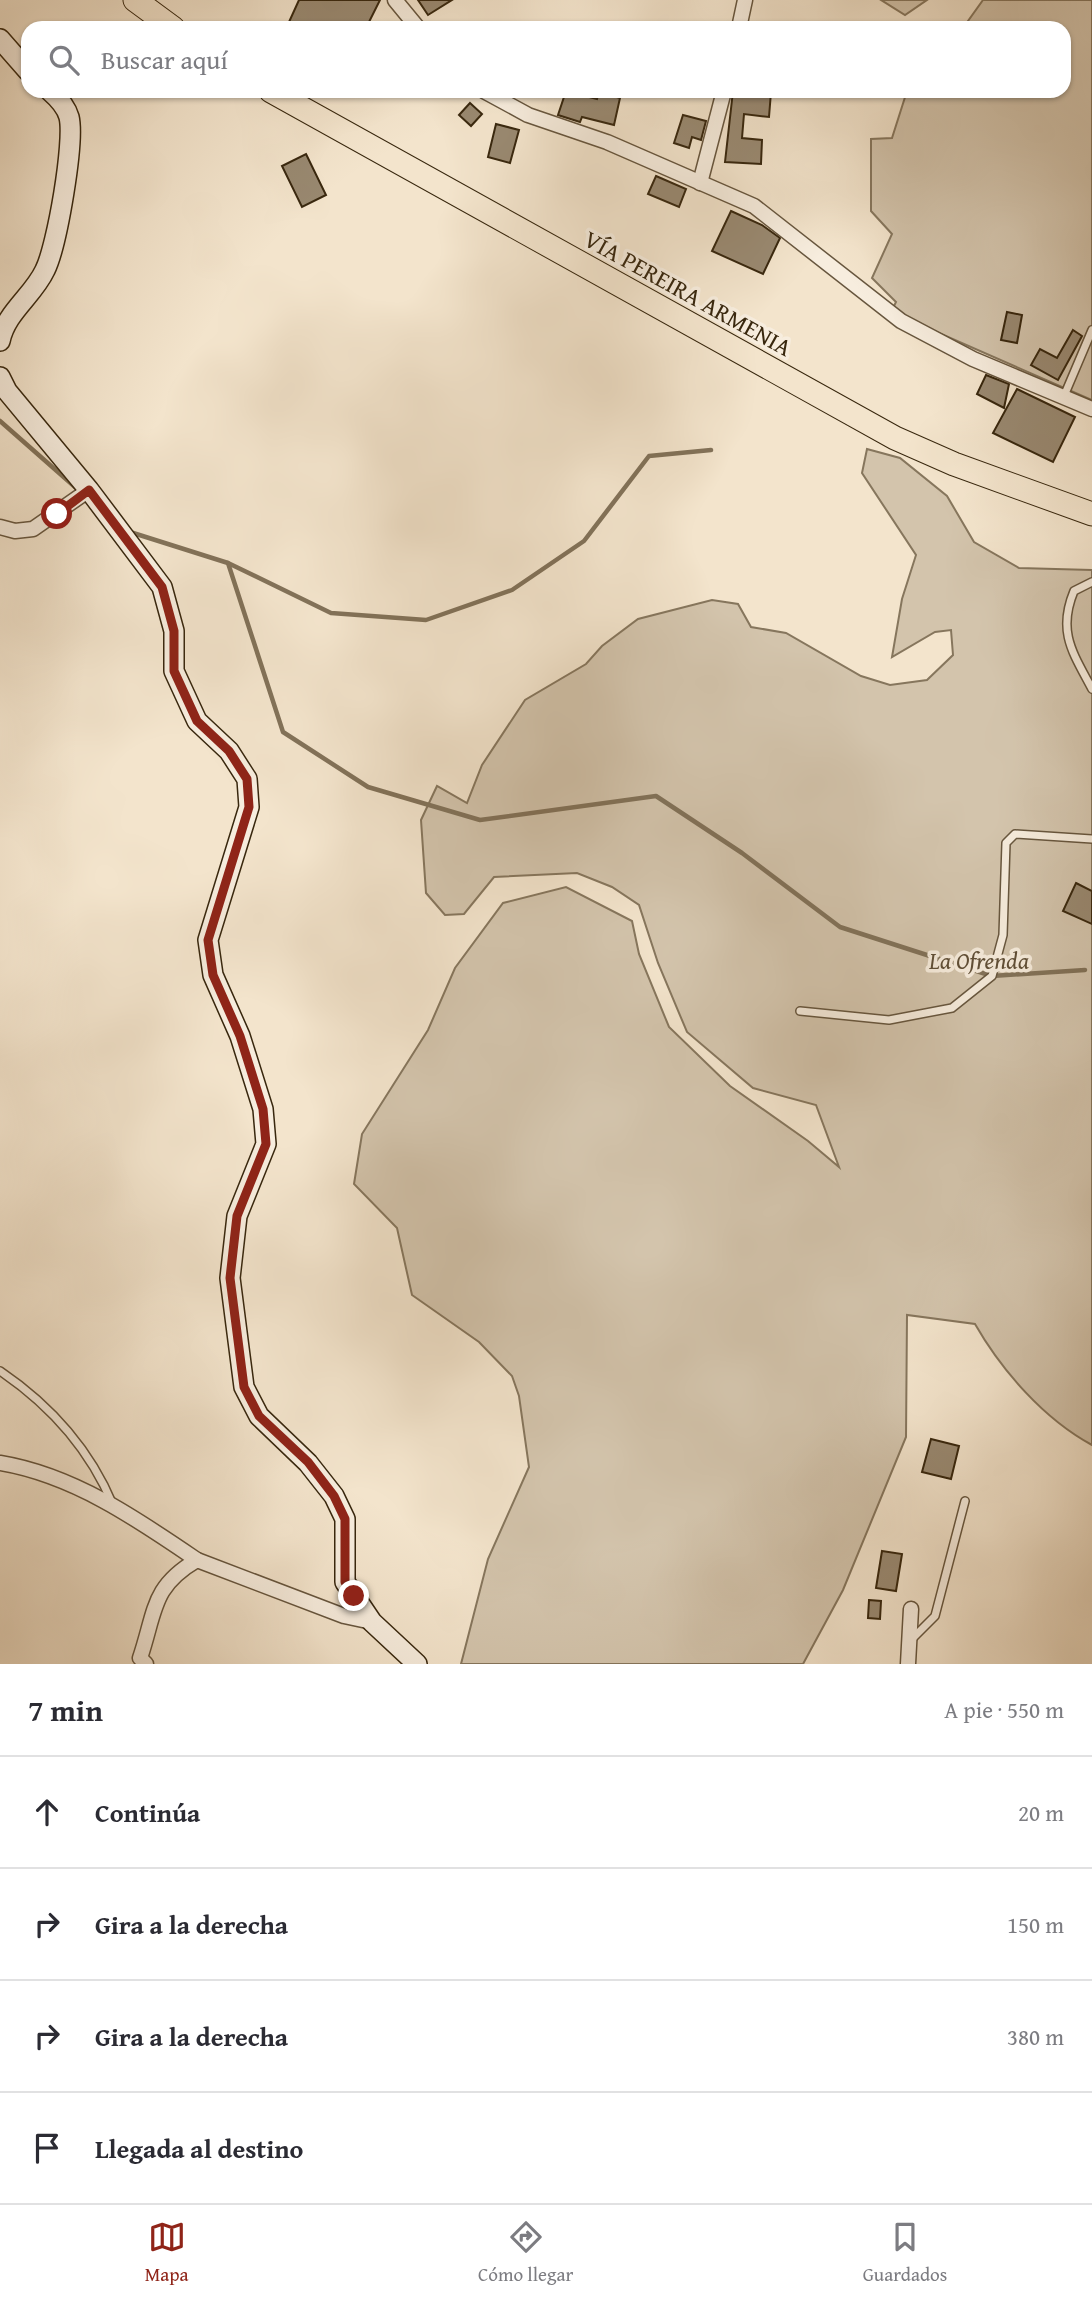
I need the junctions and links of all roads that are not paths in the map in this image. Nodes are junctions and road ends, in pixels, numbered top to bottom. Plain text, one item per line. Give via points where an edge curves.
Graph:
1 (135, 0) edge
2 (395, 0) edge
3 (745, 0) edge
4 (164, 21) edge
5 (412, 21) edge
6 (740, 21) edge
7 (0, 39) edge
8 (21, 63) edge
9 (58, 98) edge
10 (284, 98) edge
11 (497, 98) edge
12 (722, 98) edge
13 (700, 183) junction
14 (1092, 330) edge
15 (0, 341) edge
16 (0, 377) edge
17 (1064, 396) junction
18 (1092, 409) edge
19 (89, 490) junction
20 (1092, 514) edge
21 (0, 527) edge
22 (1092, 582) edge
23 (1092, 689) edge
24 (1092, 839) edge
25 (800, 1011) dead end
26 (0, 1371) edge
27 (0, 1463) edge
28 (965, 1501) dead end
29 (113, 1505) junction
30 (197, 1560) junction
31 (911, 1609) dead end
32 (372, 1622) junction
33 (910, 1642) junction
34 (138, 1662) edge
35 (417, 1664) edge
36 (908, 1664) edge

1 - 4 main road
2 - 5 street
3 - 6 street
7 - 8 street
9 - 15 street via 69,116 70,142 57,230 45,270 3,326
10 - 20 main road, VÍA PEREIRA ARMENIA via 895,438
11 - 13 street via 528,115 607,142
12 - 13 street
13 - 17 street via 754,206 901,321 973,359
14 - 17 lane
16 - 19 street
17 - 18 street
19 - 21 street via 33,529
19 - 32 street via 162,587 174,631 174,671 197,721 229,751 247,779 249,807 208,940 213,975 240,1036 263,1109 266,1144 237,1216 230,1278 244,1387 259,1416 308,1462 334,1496 345,1519 345,1582
22 - 23 lane via 1074,591 1065,613 1069,646
24 - 25 lane via 1015,834 1006,843 1003,935 992,976 952,1009 890,1020
26 - 29 lane via 27,1389 80,1444
27 - 29 street via 44,1473
28 - 33 lane via 936,1616
29 - 30 street
30 - 32 street via 344,1616
30 - 34 street via 175,1573 162,1588
31 - 33 street
32 - 35 street
33 - 36 street

